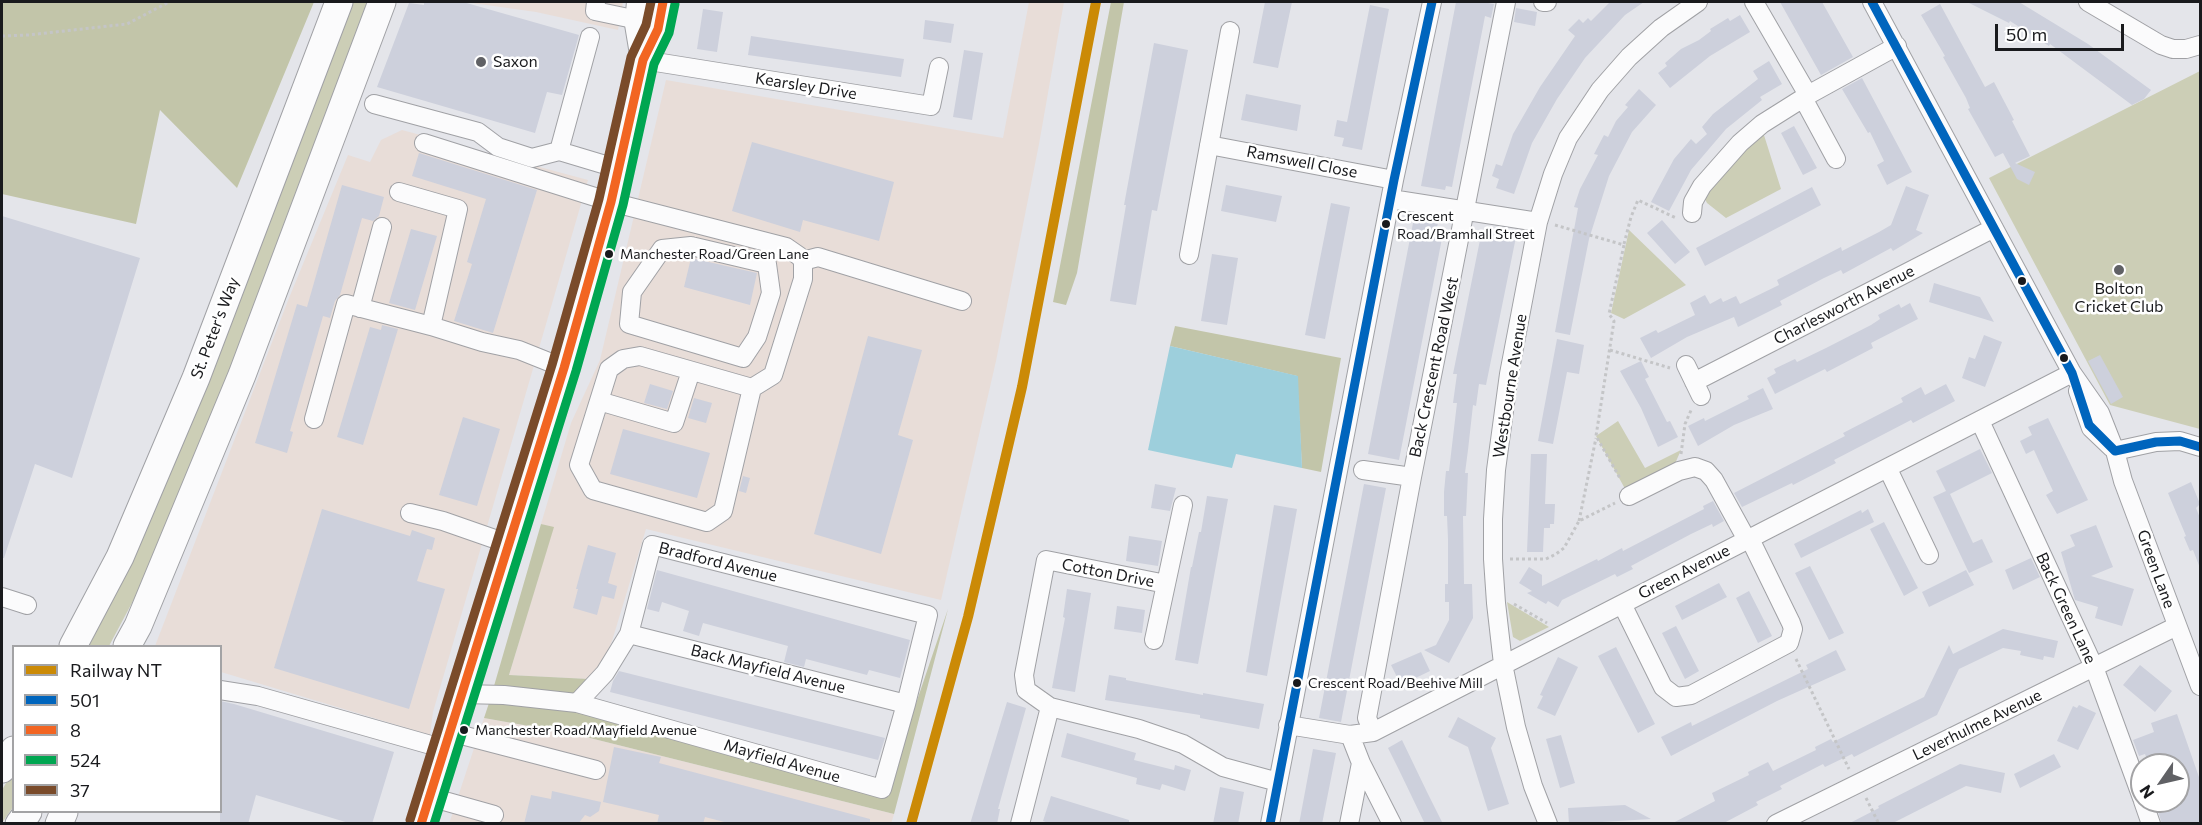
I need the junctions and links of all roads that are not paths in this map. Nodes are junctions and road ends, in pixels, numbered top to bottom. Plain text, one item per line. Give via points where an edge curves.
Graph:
1 (339, 2) edge
2 (382, 2) edge
3 (663, 2) edge
4 (1432, 2) edge
5 (1506, 2) edge
6 (1698, 2) edge
7 (1754, 2) edge
8 (1872, 2) edge
9 (2088, 2) edge
10 (596, 6) edge
11 (638, 11) edge
12 (1230, 31) dead end
13 (590, 37) dead end
14 (2200, 45) edge
15 (1897, 46) junction
16 (643, 60) junction
17 (939, 67) dead end
18 (1805, 96) junction
19 (374, 104) dead end
20 (424, 143) dead end
21 (1209, 145) junction
22 (559, 151) junction
23 (1836, 159) dead end
24 (619, 169) junction
25 (1394, 180) junction
26 (399, 192) dead end
27 (1391, 199) junction
28 (611, 202) junction
29 (1466, 210) junction
30 (1692, 213) road end
31 (1538, 222) junction
32 (382, 227) dead end
33 (1994, 228) junction
34 (1184, 243) dead end
35 (803, 261) junction
36 (962, 301) dead end
37 (360, 308) junction
38 (431, 326) junction
39 (752, 335) junction
40 (782, 345) junction
41 (564, 368) junction
42 (691, 371) junction
43 (2072, 373) junction
44 (1693, 381) road end
45 (752, 388) junction
46 (599, 401) junction
47 (314, 419) dead end
48 (1980, 422) junction
49 (2200, 447) edge
50 (2115, 451) junction
51 (1888, 468) junction
52 (1363, 470) dead end
53 (1412, 477) junction
54 (1629, 495) road end
55 (1183, 505) dead end
56 (410, 513) dead end
57 (1748, 539) junction
58 (509, 544) junction
59 (1929, 555) dead end
60 (1166, 585) junction
61 (2, 597) edge
62 (1622, 604) junction
63 (27, 605) dead end
64 (2177, 626) junction
65 (629, 634) junction
66 (132, 640) edge
67 (1154, 640) dead end
68 (74, 645) edge
69 (1503, 664) junction
70 (2094, 667) junction
71 (2200, 686) edge
72 (222, 690) edge
73 (462, 694) junction
74 (578, 703) junction
75 (906, 704) junction
76 (1050, 707) junction
77 (1288, 725) junction
78 (1373, 732) junction
79 (1350, 735) junction
80 (447, 740) junction
81 (12, 753) edge
82 (1361, 764) junction
83 (2130, 765) edge
84 (2, 769) edge
85 (596, 770) dead end
86 (1278, 782) junction
87 (430, 797) junction
88 (494, 815) dead end
89 (422, 824) edge
90 (1020, 824) edge
91 (1270, 824) edge
92 (1349, 824) edge
93 (1392, 824) edge
94 (1548, 824) edge
95 (1776, 824) edge

1 - 68 highway, St. Peter's Way via 196,378 120,557
2 - 66 highway via 242,375
3 - 16 main road via 658,29
4 - 25 street
5 - 29 street, Back Crescent Road West
6 - 31 street, Westbourne Avenue via 1661,28 1600,90 1568,138
7 - 18 street
8 - 15 street
9 - 14 street via 2162,45 2186,49
10 - 11 street
11 - 16 main road
12 - 21 street
13 - 22 street
15 - 18 street
15 - 33 street
16 - 17 street, Kearsley Drive via 931,106
16 - 24 main road
18 - 23 street
18 - 30 street via 1740,143 1702,186
19 - 22 street via 478,132 498,147 532,158
20 - 28 street
21 - 25 street, Ramswell Close
21 - 34 street
22 - 24 street
24 - 28 main road
25 - 27 street
26 - 38 street via 458,208
27 - 29 street
27 - 77 street
28 - 35 street via 786,247
28 - 41 main road
29 - 31 street
29 - 53 street, Back Crescent Road West
31 - 69 street, Westbourne Avenue via 1502,419 1493,519 1495,592
32 - 37 street
33 - 43 street
33 - 44 street, Charlesworth Avenue
35 - 36 street via 818,257
35 - 40 street via 803,279
37 - 38 street
37 - 47 street via 346,304
38 - 41 street via 519,350
39 - 39 street via 744,358 629,324 632,292 662,249 691,246 767,264 771,293
39 - 40 street
40 - 45 street via 773,375
41 - 58 main road
42 - 45 street
42 - 46 street via 632,356 609,369
42 - 46 street via 674,423
43 - 48 street, Green Avenue
43 - 50 street via 2089,425
45 - 46 street via 723,511 706,522 593,490 579,465
48 - 51 street, Green Avenue
48 - 70 street, Back Green Lane
49 - 50 street via 2180,441 2156,442
50 - 64 street, Green Lane
51 - 57 street, Green Avenue
51 - 59 street
52 - 53 street
53 - 78 street, Back Crescent Road West via 1367,718
54 - 57 street via 1678,471 1695,467 1706,471
55 - 60 street
56 - 58 street
57 - 62 street, Green Avenue
57 - 62 street via 1793,628 1789,643 1691,695 1676,697 1663,687
58 - 73 main road
60 - 67 street, Cotton Drive
60 - 76 street, Cotton Drive via 1046,560 1024,675 1026,690
61 - 63 street
62 - 69 street, Green Avenue
64 - 70 street, Leverhulme Avenue
64 - 71 street, Green Lane
65 - 74 street, Bradford Avenue via 605,673
65 - 75 street, Back Mayfield Avenue
65 - 75 street, Bradford Avenue via 652,545 928,615
69 - 78 street, Green Avenue
69 - 94 street, Westbourne Avenue via 1516,727
70 - 83 street, Back Green Lane
70 - 95 street, Leverhulme Avenue
72 - 80 street
73 - 74 street
73 - 80 main road
74 - 75 street, Mayfield Avenue via 882,789
76 - 86 street via 1139,729 1183,744 1223,767
76 - 90 street
77 - 79 street, Green Avenue
77 - 86 street
78 - 79 street, Green Avenue
79 - 82 street
80 - 85 street
80 - 87 main road
81 - 84 highway
82 - 92 street
82 - 93 street
86 - 91 street
87 - 88 street
87 - 89 main road

